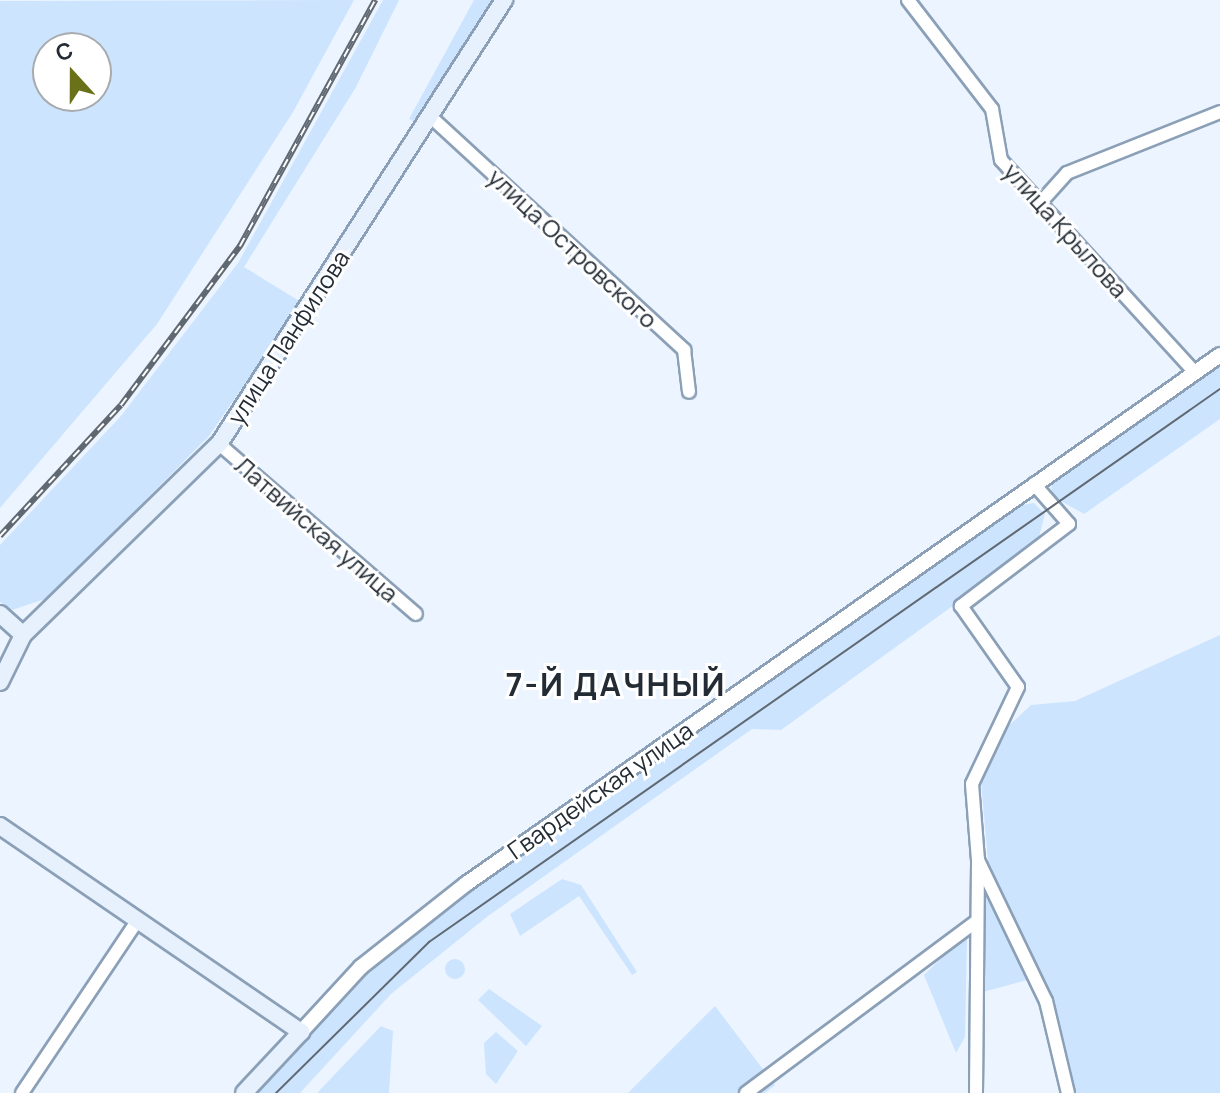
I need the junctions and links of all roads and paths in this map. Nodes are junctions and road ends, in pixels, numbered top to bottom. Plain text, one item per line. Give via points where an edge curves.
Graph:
1 (504, 0) edge
2 (908, 0) edge
3 (1220, 112) edge
4 (432, 118) junction
5 (1041, 202) junction
6 (1220, 355) edge
7 (1193, 370) junction
8 (689, 392) dead end
9 (219, 444) junction
10 (1034, 484) junction
11 (0, 614) edge
12 (416, 614) dead end
13 (23, 635) junction
14 (0, 682) edge
15 (0, 826) edge
16 (978, 860) junction
17 (138, 920) junction
18 (975, 922) junction
19 (301, 1032) junction
20 (22, 1093) edge
21 (244, 1093) edge
22 (746, 1093) edge
23 (976, 1093) edge
24 (1068, 1093) edge

1 - 4 main road, улица Панфилова
2 - 5 street, улица Крылова via 992,109 1001,160
3 - 5 street via 1067,173
4 - 8 street, улица Островского via 684,350
4 - 9 main road, улица Панфилова
5 - 7 street, улица Крылова
6 - 7 street, Гвардейская улица
7 - 10 street, Гвардейская улица
9 - 12 street, Латвийская улица
9 - 13 main road, улица Панфилова
10 - 16 street via 1069,524 961,606 1018,687 972,784
10 - 19 street, Гвардейская улица via 466,884 361,967
11 - 13 main road
13 - 14 main road, улица Панфилова
15 - 17 main road
16 - 18 street
16 - 24 street via 1046,1001
17 - 19 main road
17 - 20 street
18 - 22 street
18 - 23 street
19 - 21 main road, Гвардейская улица

